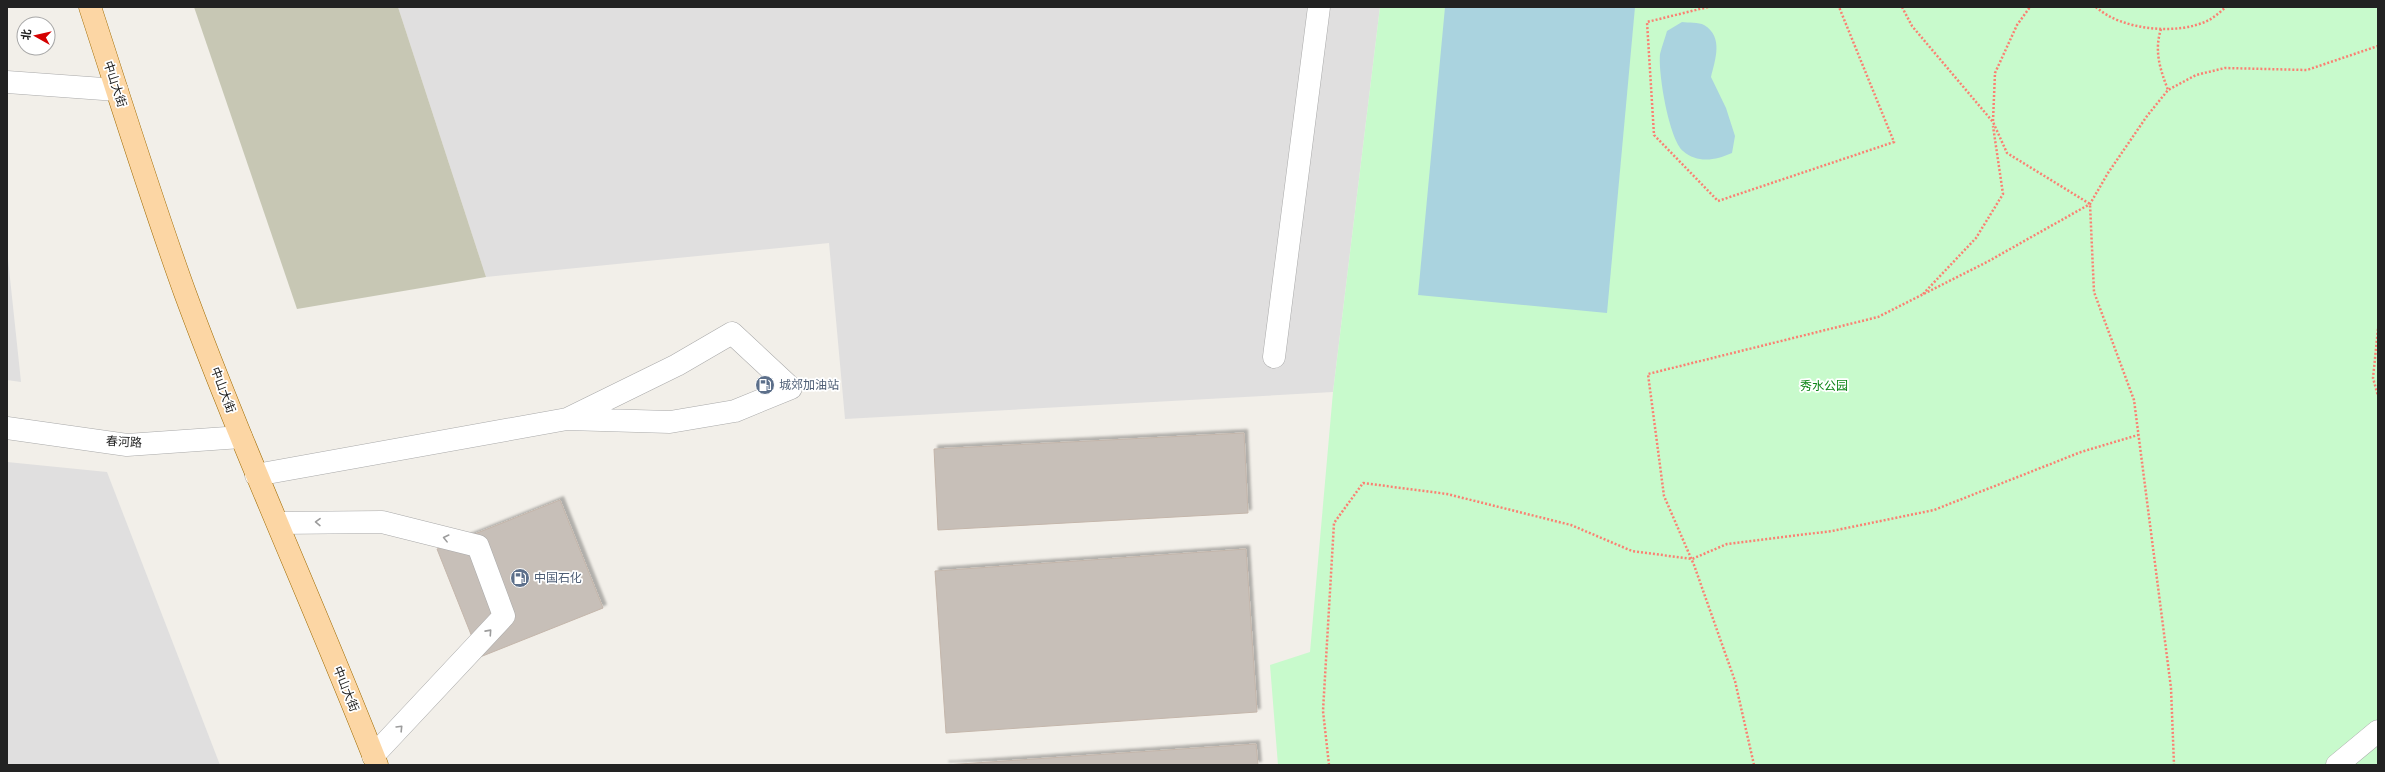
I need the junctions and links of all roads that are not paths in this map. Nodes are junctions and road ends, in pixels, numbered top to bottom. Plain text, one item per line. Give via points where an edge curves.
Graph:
1 (90, 7) edge
2 (1319, 7) edge
3 (7, 82) edge
4 (117, 90) junction
5 (1274, 357) dead end
6 (567, 419) junction
7 (7, 428) edge
8 (241, 437) junction
9 (256, 475) junction
10 (278, 523) junction
11 (2378, 731) edge
12 (375, 760) edge
13 (2337, 765) edge

1 - 4 main road, 中山大街
2 - 5 street
3 - 4 street
4 - 8 main road, 中山大街 via 185,292
6 - 6 street via 670,422 735,411 791,388 732,333 677,365
6 - 9 street
7 - 8 street, 春河路 via 127,445
8 - 9 main road, 中山大街
9 - 10 main road, 中山大街
10 - 12 main road, 中山大街
12 -> 10 street via 504,616 478,546 382,522
11 - 13 street

